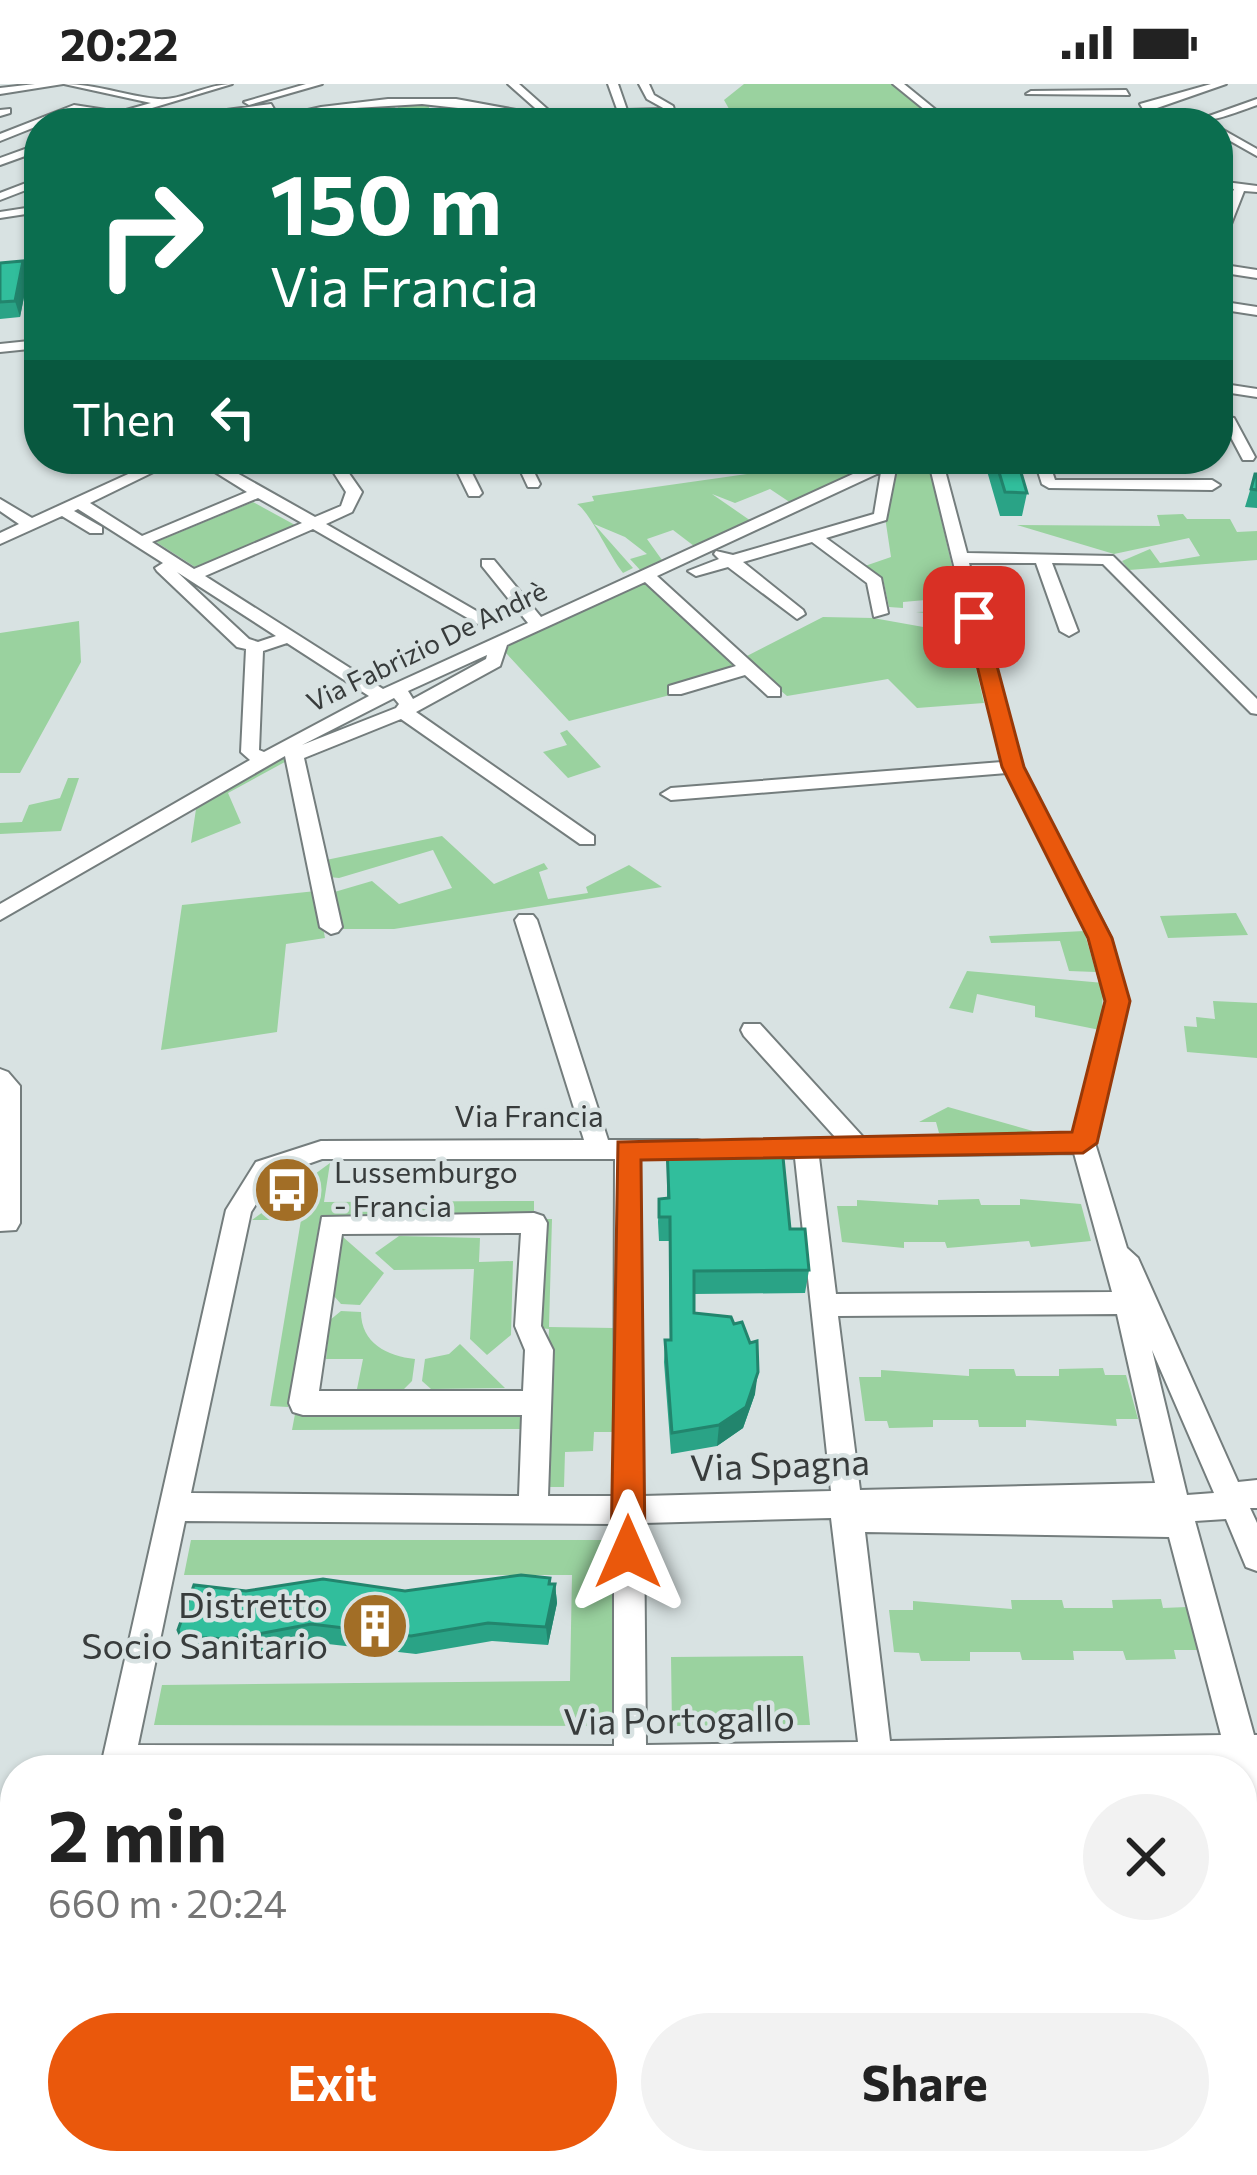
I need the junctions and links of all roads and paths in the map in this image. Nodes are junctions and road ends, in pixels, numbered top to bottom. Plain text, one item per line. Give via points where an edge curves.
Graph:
1 (58, 84) edge
2 (69, 84) edge
3 (227, 84) edge
4 (317, 84) edge
5 (446, 84) edge
6 (644, 84) edge
7 (898, 84) edge
8 (1114, 84) edge
9 (515, 86) edge
10 (1218, 86) edge
11 (1257, 88) edge
12 (1029, 89) edge
13 (0, 91) edge
14 (1126, 93) junction
15 (1076, 94) junction
16 (483, 97) junction
17 (1257, 100) edge
18 (158, 101) junction
19 (446, 102) junction
20 (140, 108) edge
21 (225, 108) edge
22 (244, 108) edge
23 (349, 108) edge
24 (381, 108) edge
25 (483, 108) edge
26 (512, 108) edge
27 (541, 108) edge
28 (662, 108) edge
29 (928, 108) edge
30 (1083, 108) edge
31 (1137, 108) edge
32 (1167, 108) edge
33 (1233, 139) edge
34 (1242, 142) junction
35 (1257, 142) edge
36 (1257, 153) edge
37 (1233, 186) edge
38 (1240, 187) junction
39 (1257, 189) edge
40 (1233, 204) edge
41 (141, 474) edge
42 (230, 474) edge
43 (342, 474) edge
44 (465, 474) edge
45 (528, 474) edge
46 (867, 474) edge
47 (892, 474) edge
48 (941, 474) edge
49 (1046, 474) edge
50 (533, 484) dead end
51 (1212, 484) dead end
52 (262, 491) junction
53 (474, 493) dead end
54 (80, 503) junction
55 (0, 504) edge
56 (62, 510) junction
57 (315, 523) junction
58 (31, 525) junction
59 (752, 527) junction
60 (815, 537) junction
61 (0, 539) edge
62 (140, 542) junction
63 (793, 543) junction
64 (711, 544) junction
65 (960, 558) junction
66 (1042, 559) junction
67 (731, 560) junction
68 (488, 563) dead end
69 (696, 571) dead end
70 (646, 574) junction
71 (186, 578) junction
72 (880, 613) dead end
73 (797, 614) dead end
74 (484, 620) dead end
75 (537, 623) junction
76 (1069, 631) dead end
77 (290, 638) junction
78 (500, 640) junction
79 (255, 647) junction
80 (748, 668) junction
81 (675, 690) dead end
82 (774, 692) dead end
83 (389, 693) junction
84 (1257, 709) edge
85 (403, 712) junction
86 (294, 749) junction
87 (263, 760) junction
88 (1013, 767) junction
89 (671, 794) dead end
90 (587, 840) dead end
91 (0, 913) edge
92 (526, 920) dead end
93 (331, 927) dead end
94 (752, 1030) dead end
95 (0, 1078) edge
96 (1083, 1143) junction
97 (614, 1149) junction
98 (806, 1149) junction
99 (860, 1149) junction
100 (7, 1223) dead end
101 (1110, 1229) junction
102 (1126, 1303) junction
103 (828, 1304) junction
104 (536, 1403) junction
105 (1240, 1498) edge
106 (175, 1507) junction
107 (845, 1509) junction
108 (533, 1510) junction
109 (628, 1510) junction
110 (1176, 1510) junction
111 (1257, 1557) edge
112 (1250, 1751) edge
113 (119, 1755) edge
114 (630, 1755) edge
115 (876, 1755) edge
116 (1114, 1755) edge

1 - 13 street
2 - 18 street
3 - 18 street
4 - 21 street
5 - 19 street
6 - 28 street
7 - 29 street
8 - 14 street
9 - 16 street
9 - 27 street
10 - 32 street
11 - 17 street via 1241,93
12 - 15 street
14 - 15 street
14 - 31 street
15 - 30 street
16 - 19 street
16 - 25 street
16 - 26 street
18 - 20 street
19 - 24 street
22 - 23 street via 357,92
33 - 34 street
34 - 35 street
34 - 36 street
37 - 38 street
38 - 39 street
38 - 40 street
41 - 54 street
42 - 52 street
43 - 57 street via 354,492 346,508
44 - 53 street
45 - 50 street
46 - 59 street, Via Fabrizio De Andrè
47 - 60 street via 880,517
48 - 65 street
49 - 51 street via 1049,484
52 - 57 street
52 - 62 street
54 - 56 street
54 - 62 street
55 - 58 street
56 - 58 street
56 - 71 street
57 - 71 street
57 - 74 street
58 - 61 street
59 - 63 street
59 - 64 street, Via Fabrizio De Andrè
60 - 63 street
60 - 72 street via 875,581
62 - 71 street
63 - 67 street
64 - 67 street
64 - 70 street, Via Fabrizio De Andrè
65 - 66 street
65 - 88 street
66 - 76 street
66 - 84 street via 1108,559
67 - 69 street
67 - 73 street
68 - 75 street
70 - 75 street, Via Fabrizio De Andrè
70 - 80 street
71 - 77 street
71 - 79 street via 219,624
75 - 78 street, Via Fabrizio De Andrè
77 - 79 street
77 - 83 street
78 - 83 street, Via Fabrizio De Andrè
78 - 85 street via 494,662
79 - 87 street via 250,752
80 - 81 street
80 - 82 street
83 - 85 street via 408,704
83 - 86 street, Via Fabrizio De Andrè
85 - 86 street
85 - 90 street
86 - 87 street, Via Fabrizio De Andrè
86 - 93 street
87 - 91 street, Via Fabrizio De Andrè
88 - 89 street
88 - 96 street via 1100,938 1117,1001
92 - 97 street
94 - 99 street
95 - 100 street via 8,1086
96 - 99 street, Via Francia
96 - 101 street
97 - 98 street, Via Francia
97 - 106 street, Via Francia via 321,1150 265,1169 239,1210
97 - 109 street
98 - 99 street, Via Francia
98 - 103 street
101 - 102 street
101 - 105 street
102 - 103 street
102 - 110 street
103 - 107 street
104 - 104 street via 539,1351 528,1326 534,1222 331,1224 303,1403
104 - 108 street
105 - 110 street, Via Spagna
105 - 111 street
106 - 108 street, Via Spagna
106 - 113 street
107 - 109 street, Via Spagna
107 - 110 street, Via Spagna
107 - 115 street
108 - 109 street, Via Spagna
109 - 114 street
110 - 112 street
112 - 116 street, Via Portogallo

